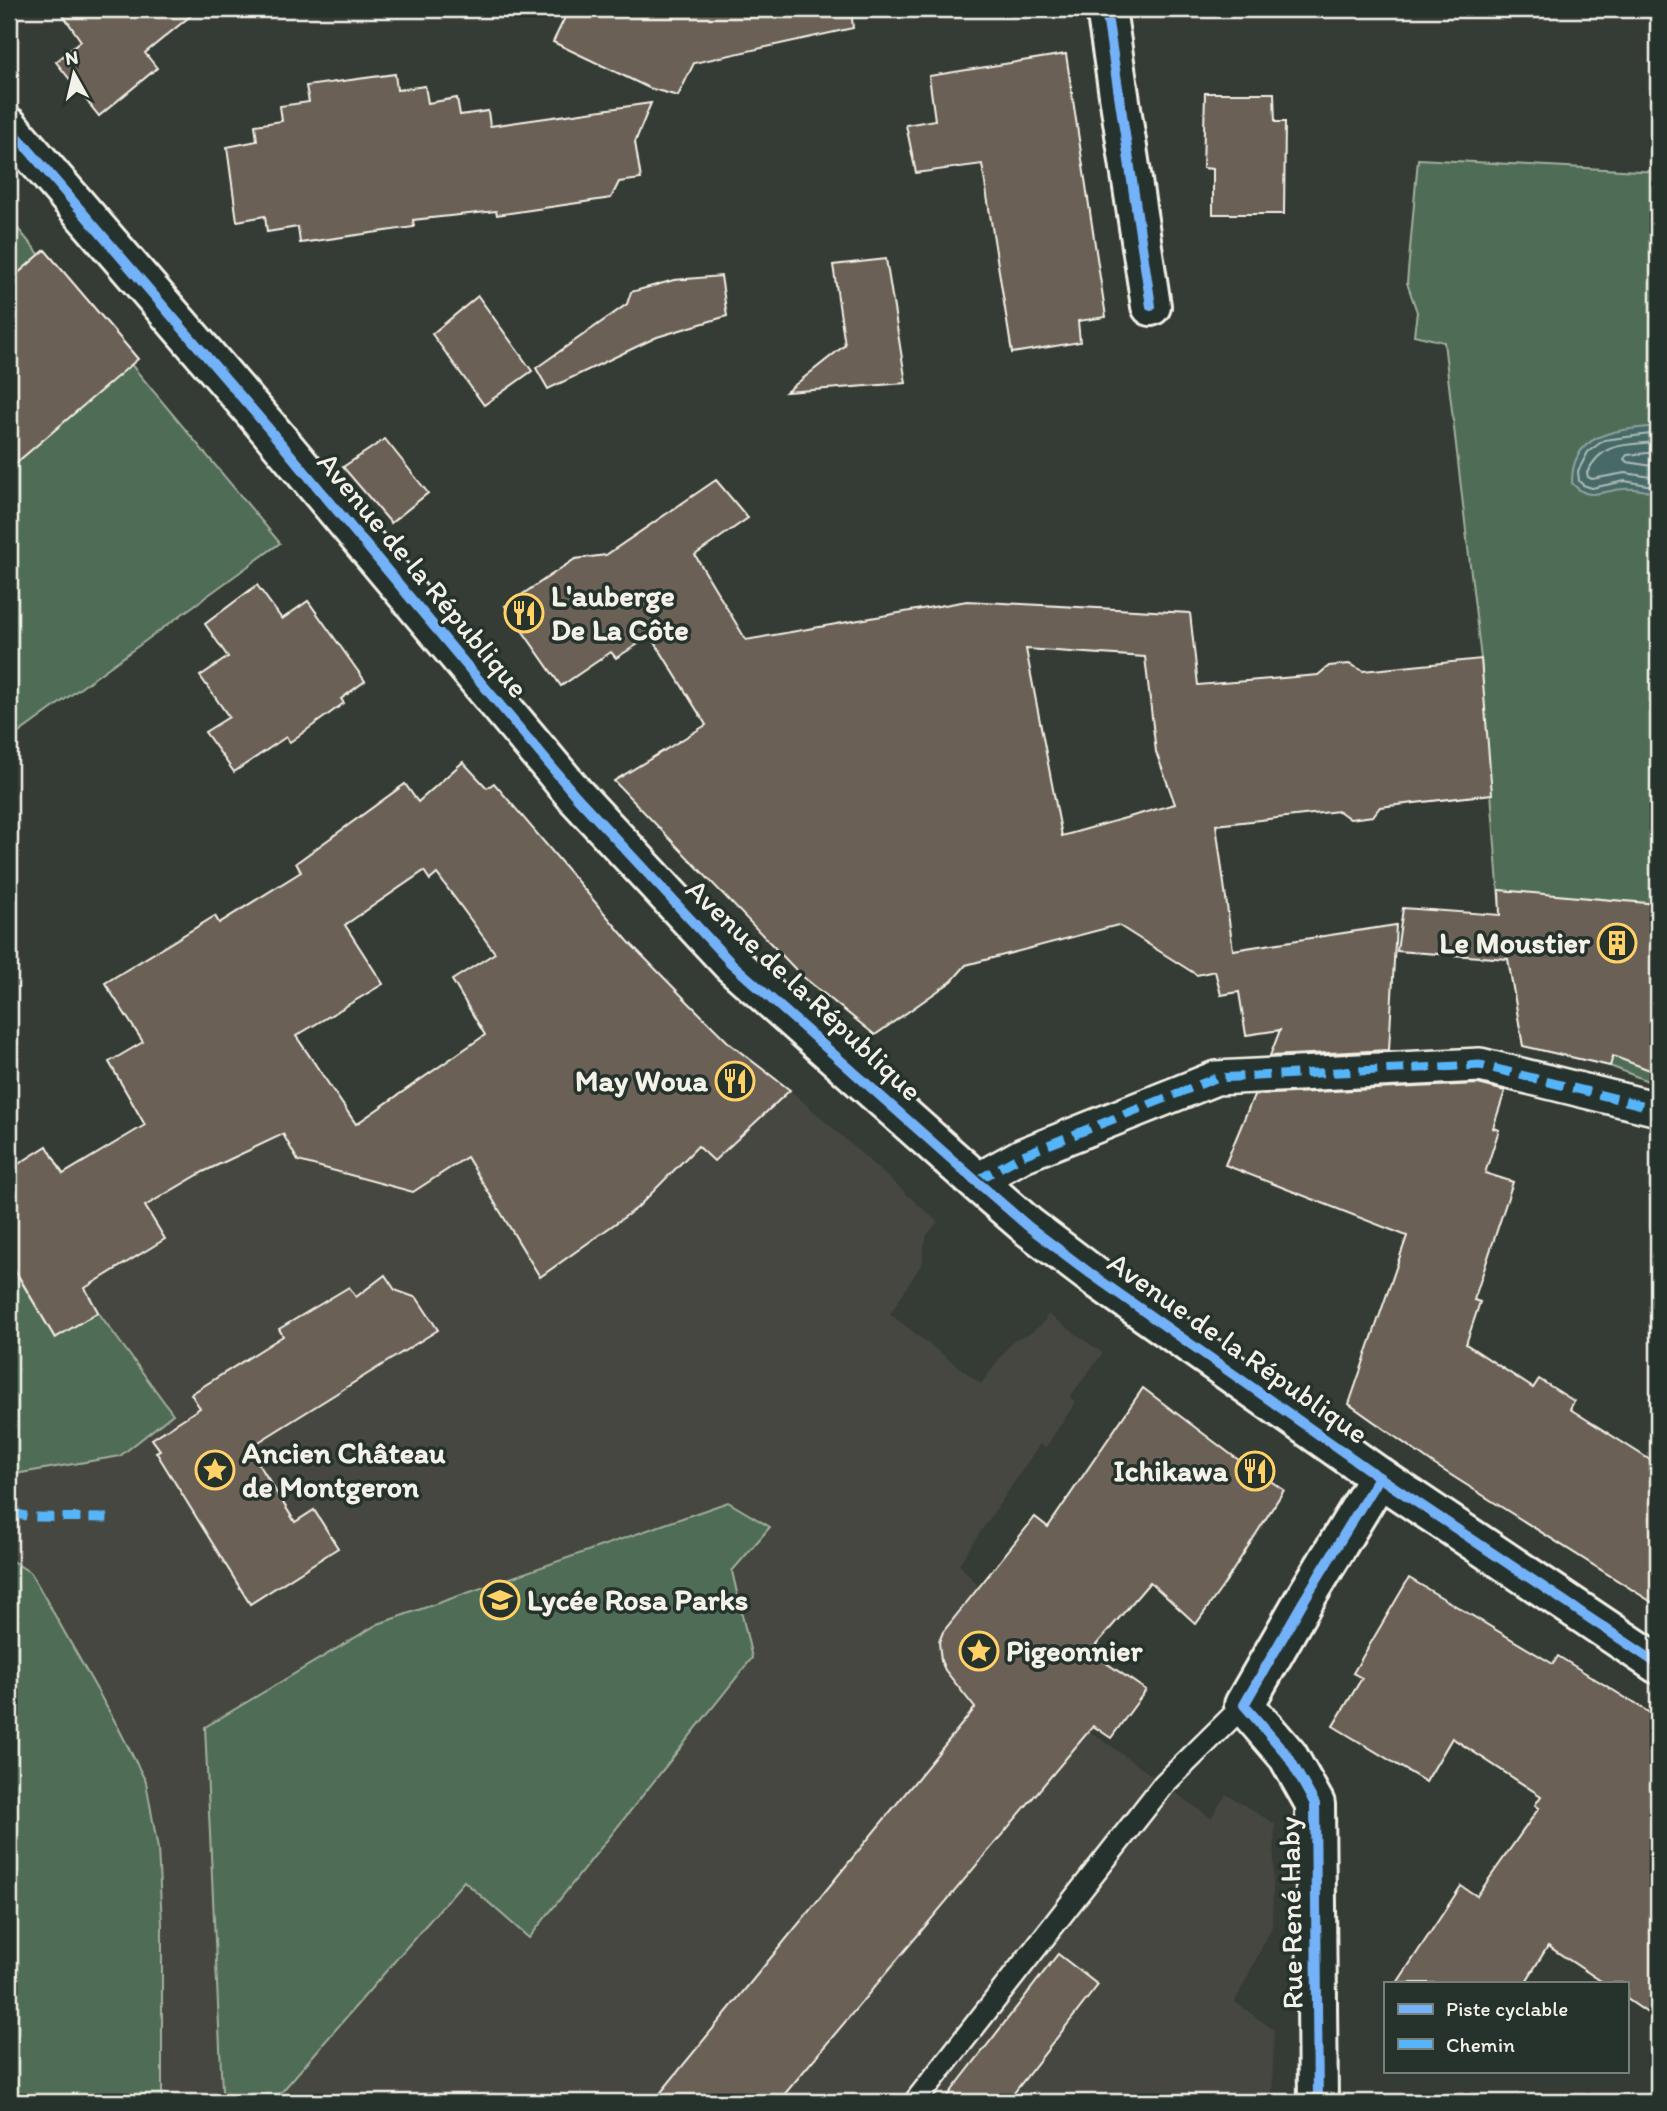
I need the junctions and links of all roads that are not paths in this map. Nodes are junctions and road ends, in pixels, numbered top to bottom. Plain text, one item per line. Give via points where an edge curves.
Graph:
1 (1106, 9) edge
2 (9, 127) edge
3 (1151, 306) dead end
4 (1658, 1109) edge
5 (976, 1181) junction
6 (1379, 1477) junction
7 (1658, 1664) edge
8 (1244, 1705) junction
9 (915, 2102) edge
10 (1318, 2102) edge

1 - 3 main road
2 - 5 main road, Avenue de la République via 270,429 575,795 731,963
4 - 5 street via 1480,1065 1216,1078 1023,1155
5 - 6 main road, Avenue de la République via 1091,1274
6 - 7 main road, Avenue de la République
6 - 8 main road
8 - 9 lane via 1164,1784
8 - 10 main road, Rue René Haby via 1289,1756 1315,1804

